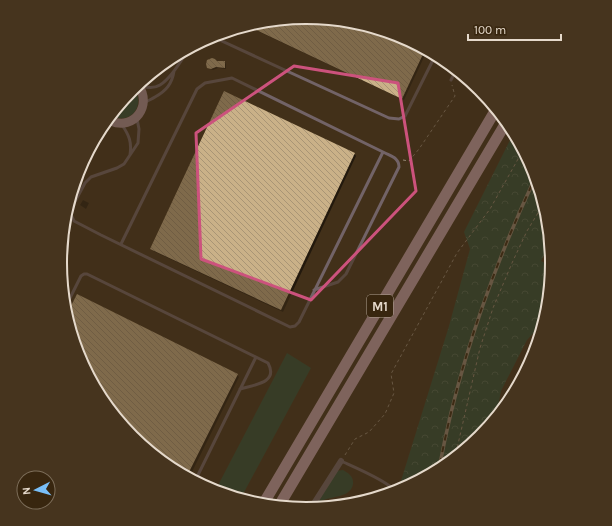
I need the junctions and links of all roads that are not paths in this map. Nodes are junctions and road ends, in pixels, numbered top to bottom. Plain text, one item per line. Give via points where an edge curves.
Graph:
1 (220, 40) edge
2 (182, 59) edge
3 (433, 60) edge
4 (174, 71) junction
5 (454, 75) edge
6 (452, 80) road end
7 (144, 87) edge
8 (141, 90) edge
9 (143, 105) junction
10 (493, 114) edge
11 (136, 118) junction
12 (113, 123) edge
13 (503, 127) edge
14 (383, 152) junction
15 (130, 157) junction
16 (75, 202) edge
17 (72, 218) edge
18 (120, 244) junction
19 (314, 290) junction
20 (70, 298) edge
21 (256, 357) junction
22 (240, 389) junction
23 (341, 461) joint
24 (198, 476) edge
25 (390, 486) edge
26 (267, 498) edge
27 (282, 500) edge
28 (315, 501) edge

1 - 3 lane via 390,118 399,119 404,116
2 - 4 lane
4 - 7 lane via 161,85
4 - 9 lane via 171,83 166,89
5 - 6 lane
8 - 9 main road
9 - 11 main road
10 - 26 highway, M1
11 - 12 main road via 129,122
11 - 15 lane via 139,129 138,143
12 - 15 lane via 126,131 131,142
13 - 27 highway, M1
14 - 18 lane via 232,78 204,83 197,89
14 - 19 lane
14 - 19 lane via 397,159 399,167 346,274 338,282
15 - 16 lane via 117,168 90,177
17 - 18 lane
18 - 19 lane via 290,327 299,322
20 - 21 lane via 81,276 87,274
21 - 22 lane
21 - 22 lane via 268,363 271,368 269,378 266,382
22 - 24 lane
23 - 25 lane
23 - 28 street

